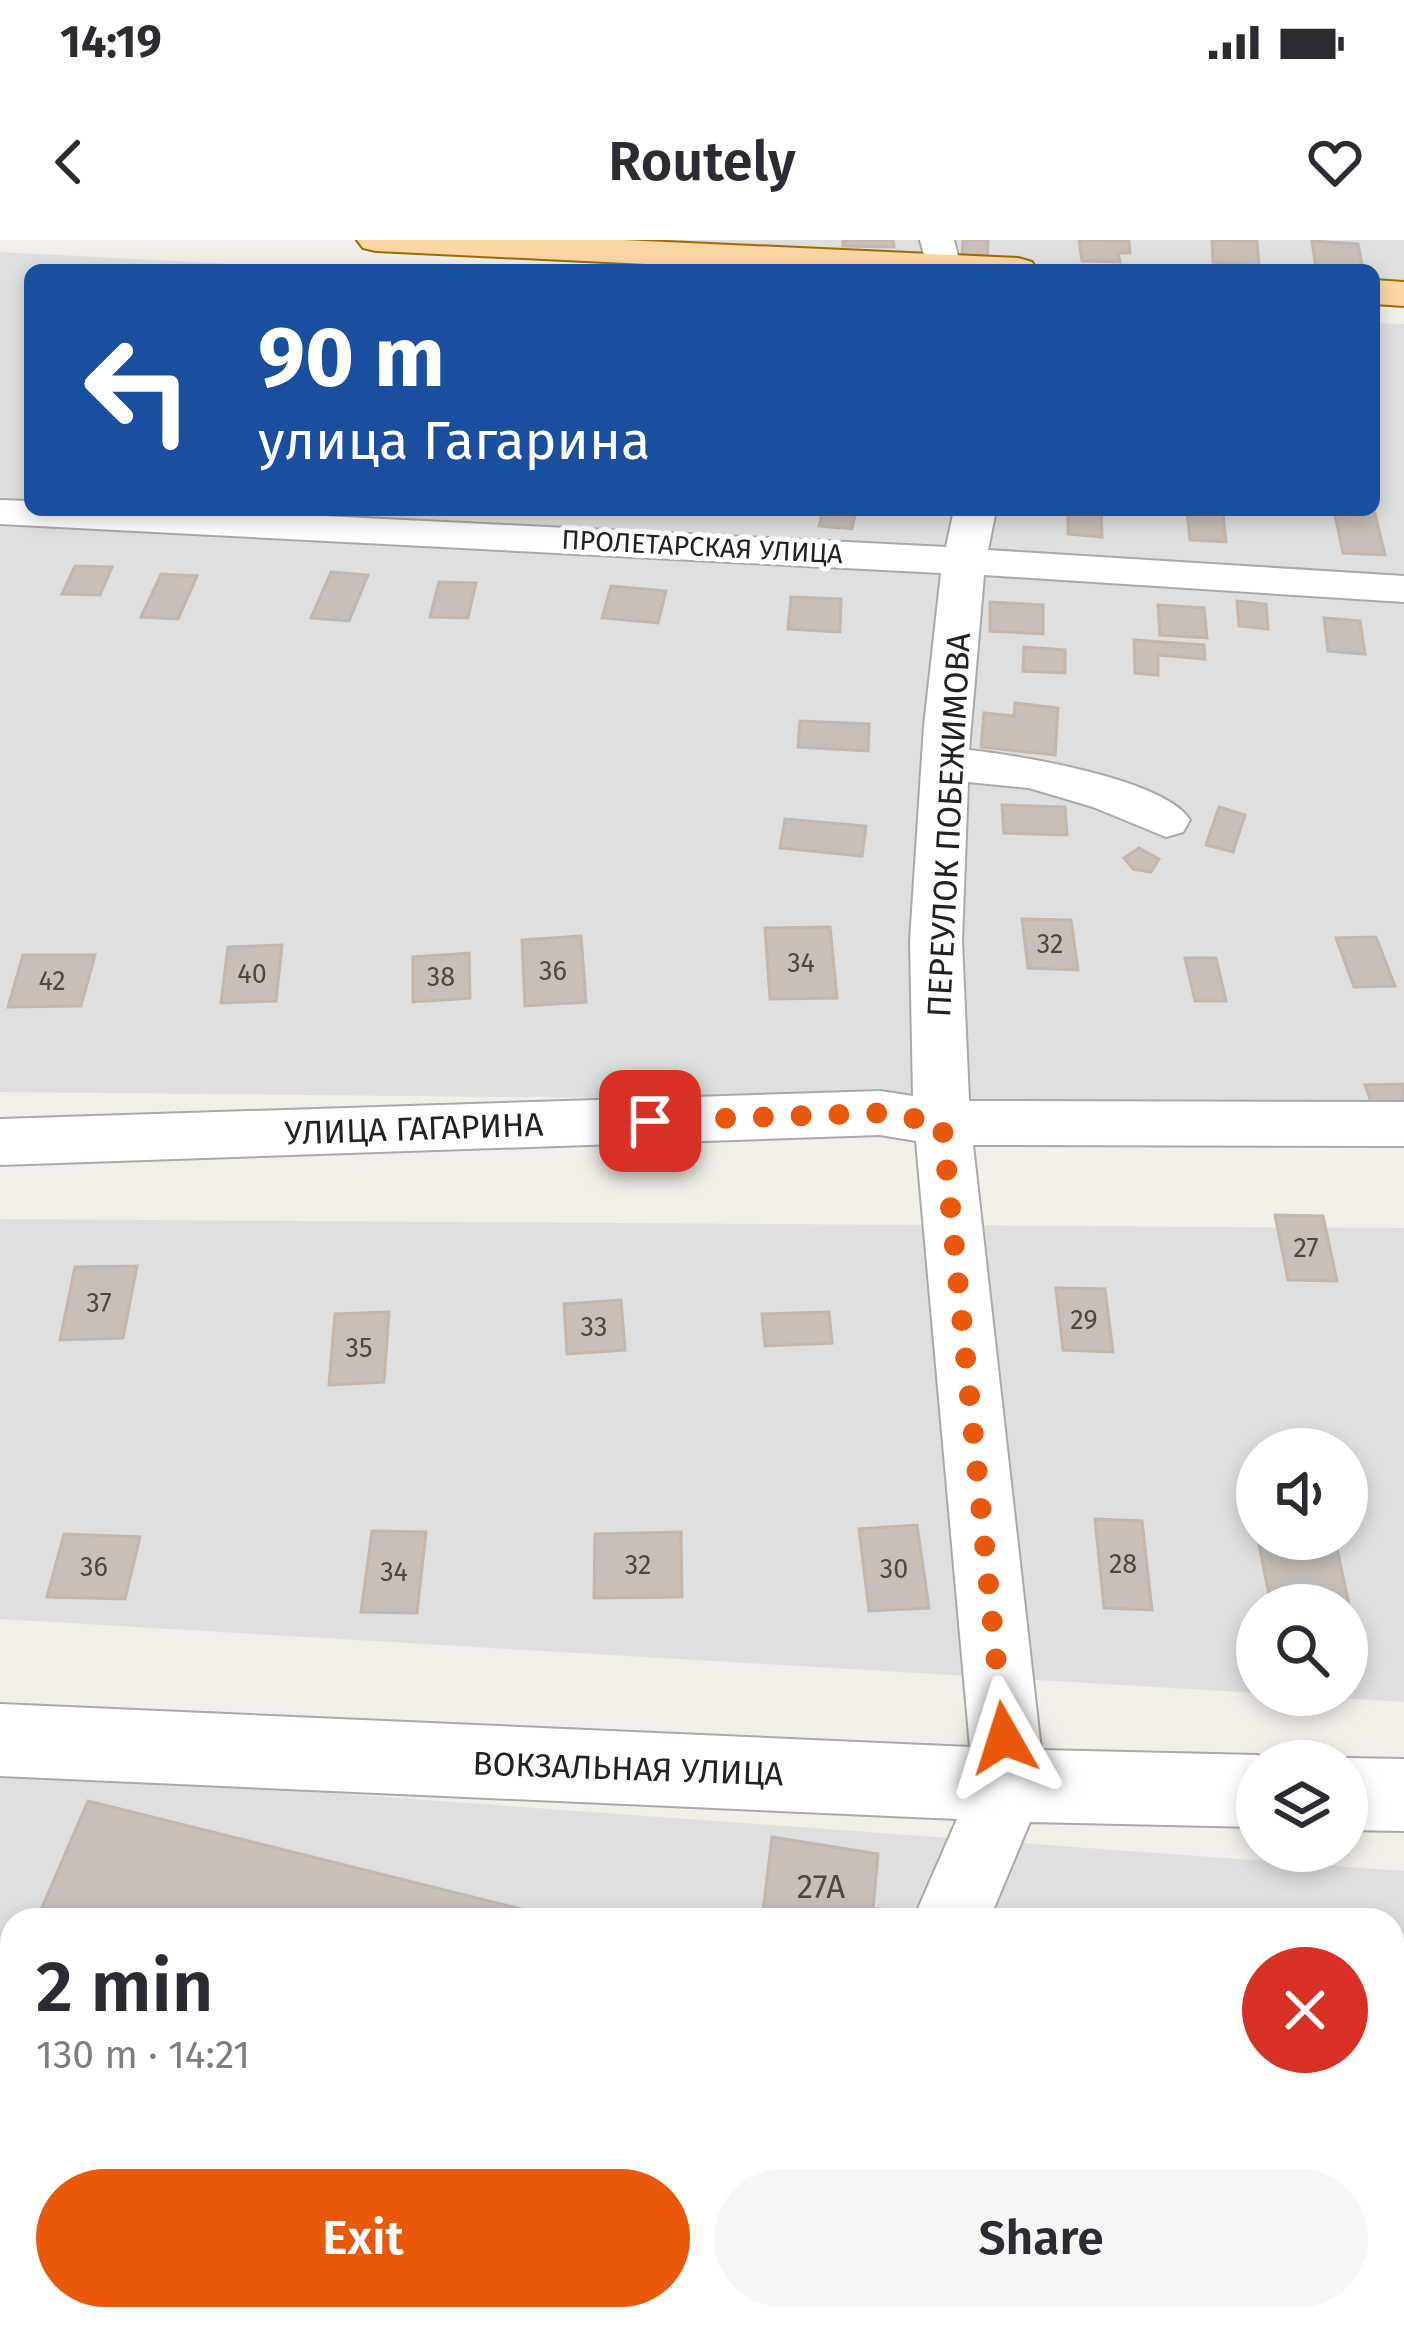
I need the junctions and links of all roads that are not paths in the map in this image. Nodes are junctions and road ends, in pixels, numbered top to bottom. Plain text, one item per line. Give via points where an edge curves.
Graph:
1 (376, 240) edge
2 (943, 258) edge
3 (980, 264) edge
4 (162, 516) edge
5 (969, 536) edge
6 (1404, 589) edge
7 (946, 764) junction
8 (1166, 820) dead end
9 (942, 1123) junction
10 (1404, 1124) edge
11 (0, 1142) edge
12 (0, 1740) edge
13 (1009, 1786) junction
14 (1236, 1791) edge
15 (1368, 1794) edge
16 (1404, 1795) edge
17 (956, 1908) edge

1 - 2 main road
2 - 3 main road
4 - 5 street, ПРОЛЕТАРСКАЯ УЛИЦА
5 - 6 street, ПРОЛЕТАРСКАЯ УЛИЦА
5 - 7 street, ПЕРЕУЛОК ПОБЕЖИМОВА
7 - 8 street via 1030,772
7 - 9 street, ПЕРЕУЛОК ПОБЕЖИМОВА via 936,941
9 - 10 street, УЛИЦА ГАГАРИНА
9 - 11 street, УЛИЦА ГАГАРИНА via 880,1113
9 - 13 street, ПЕРЕУЛОК ПОБЕЖИМОВА
12 - 13 street, ВОКЗАЛЬНАЯ УЛИЦА
13 - 14 street, ВОКЗАЛЬНАЯ УЛИЦА
13 - 17 street
15 - 16 street

